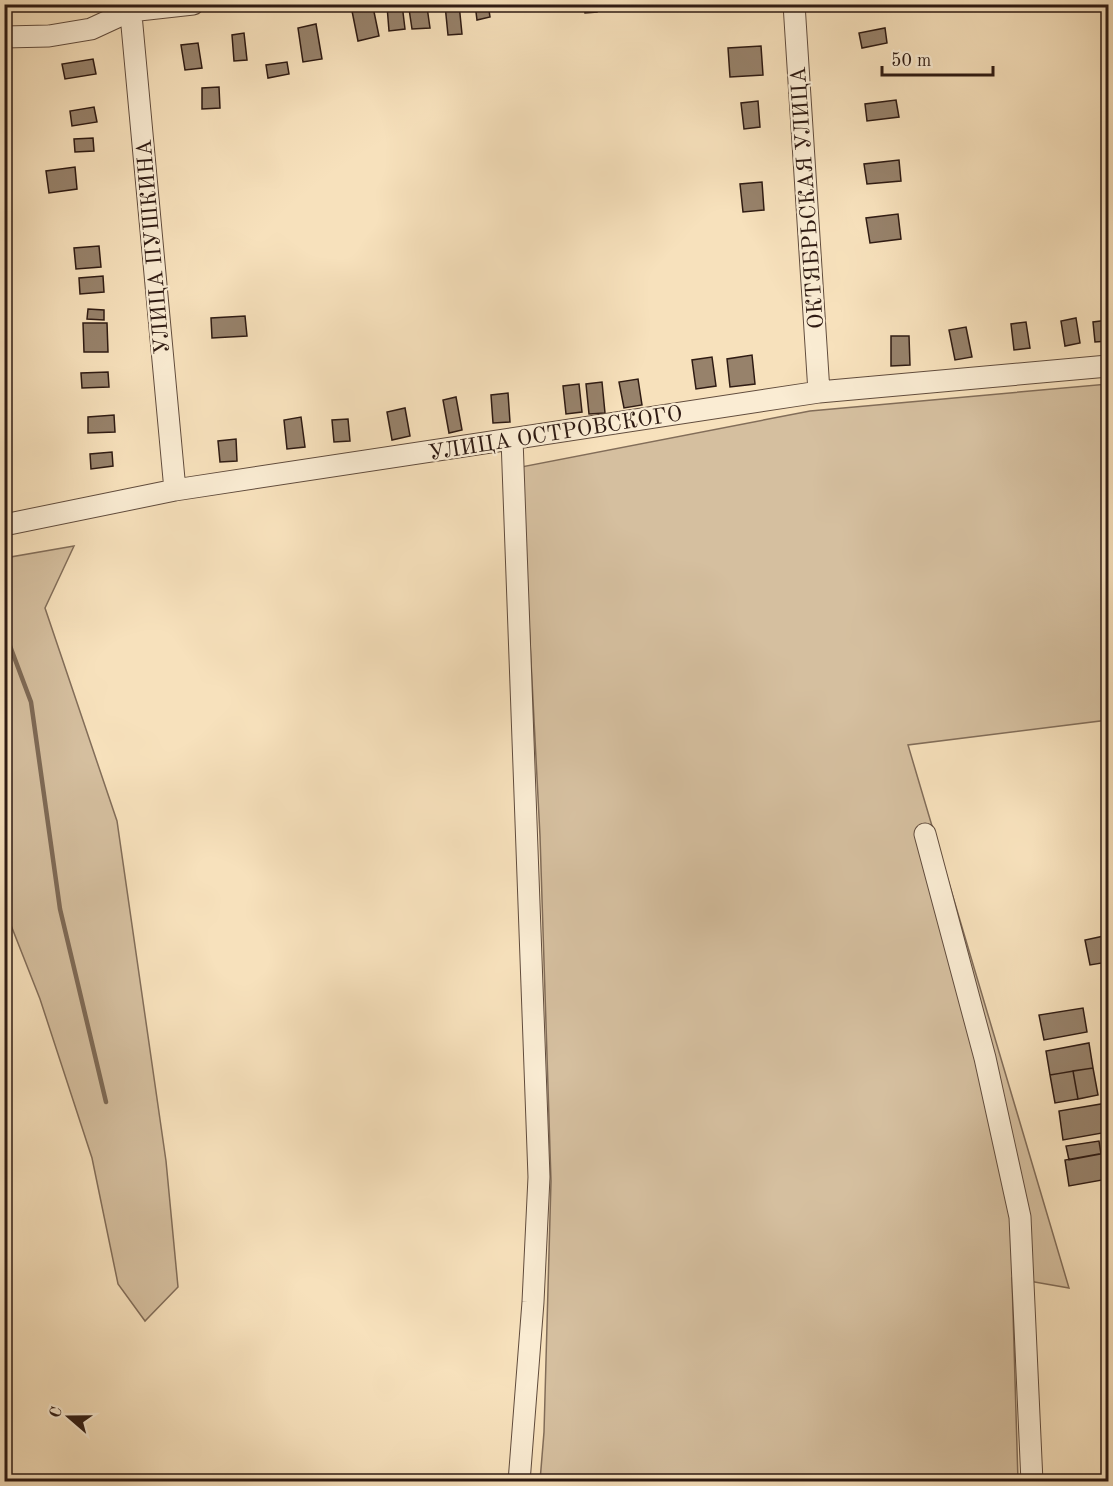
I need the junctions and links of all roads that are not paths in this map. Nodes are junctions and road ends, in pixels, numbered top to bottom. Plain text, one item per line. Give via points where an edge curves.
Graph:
1 (193, 4) edge
2 (794, 4) edge
3 (130, 8) edge
4 (4, 37) edge
5 (1108, 366) edge
6 (819, 392) junction
7 (512, 438) junction
8 (175, 490) junction
9 (4, 525) edge
10 (925, 834) dead end
11 (519, 1482) edge
12 (1032, 1482) edge

1 - 3 street
2 - 6 street, ОКТЯБРЬСКАЯ УЛИЦА
3 - 4 street via 92,28 49,36
3 - 8 street, УЛИЦА ПУШКИНА
5 - 6 street, УЛИЦА ОСТРОВСКОГО
6 - 7 street, УЛИЦА ОСТРОВСКОГО
7 - 8 street, УЛИЦА ОСТРОВСКОГО
7 - 11 street via 539,1177
8 - 9 street, УЛИЦА ОСТРОВСКОГО
10 - 12 street via 985,1058 1020,1217

